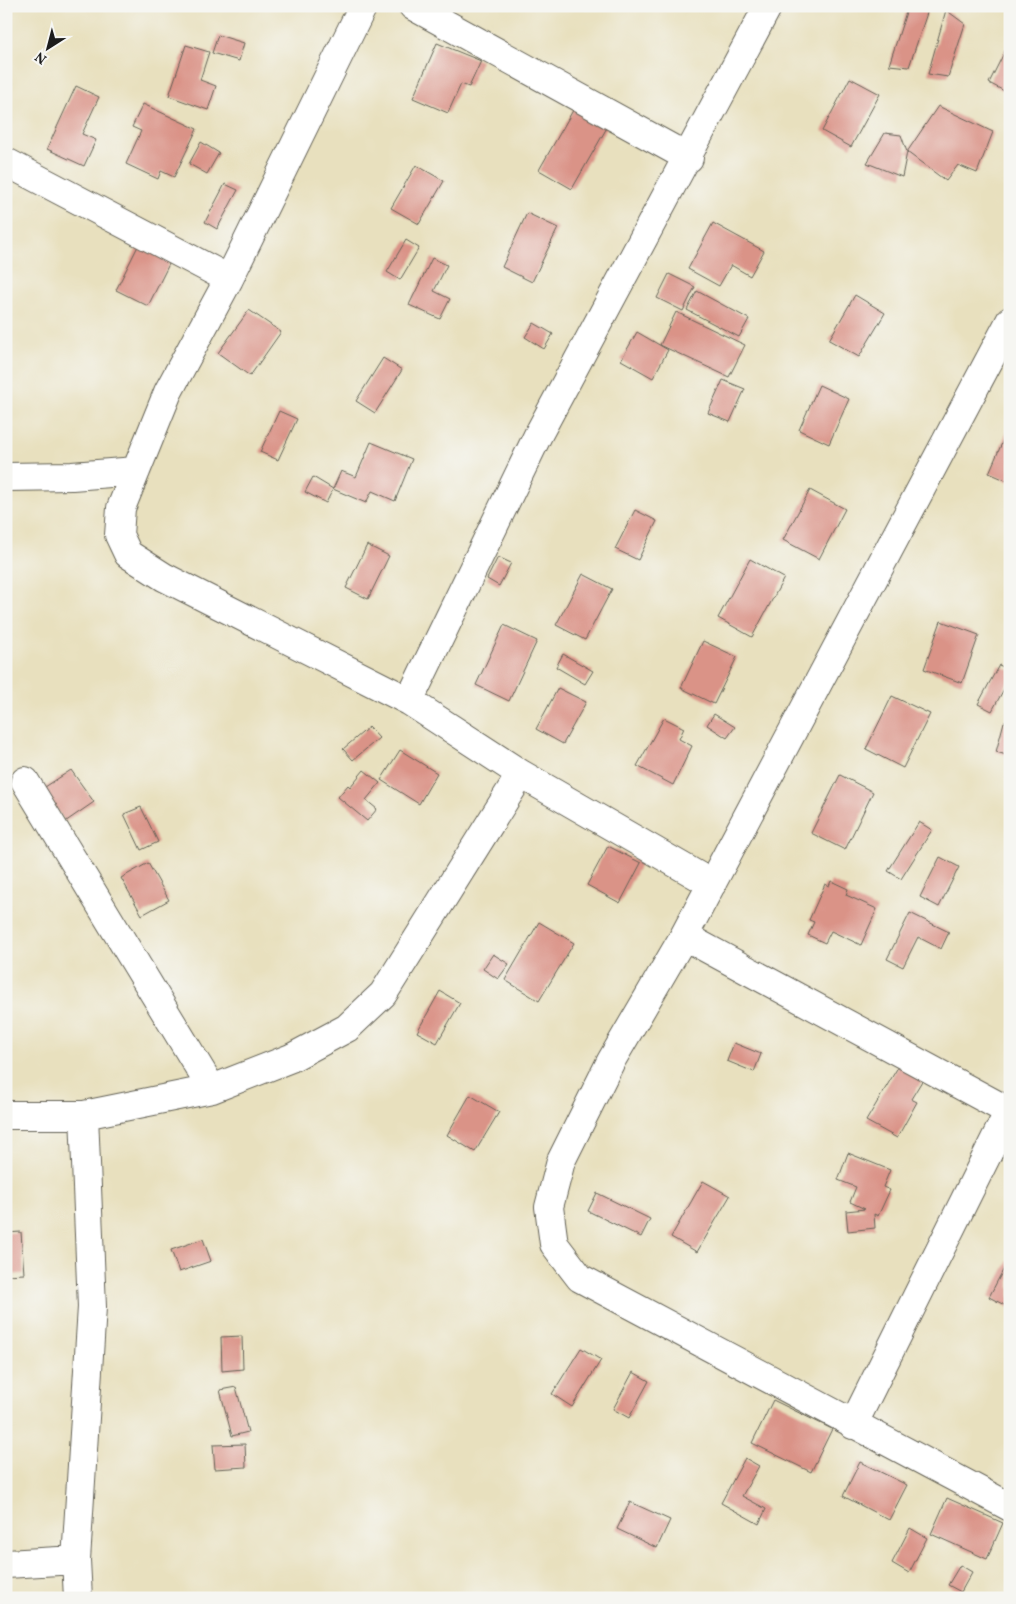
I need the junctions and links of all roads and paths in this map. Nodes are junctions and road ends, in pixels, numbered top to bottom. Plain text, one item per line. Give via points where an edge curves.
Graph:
1 (363, 6) edge
2 (413, 6) edge
3 (768, 6) edge
4 (689, 158) junction
5 (6, 162) edge
6 (229, 279) junction
7 (1010, 321) edge
8 (136, 471) junction
9 (6, 477) edge
10 (409, 701) junction
11 (521, 774) junction
12 (25, 781) dead end
13 (712, 884) junction
14 (684, 936) junction
15 (212, 1089) junction
16 (1009, 1110) edge
17 (84, 1115) junction
18 (6, 1116) edge
19 (853, 1425) junction
20 (1010, 1507) edge
21 (76, 1560) junction
22 (6, 1564) edge
23 (78, 1598) edge

1 - 6 street
2 - 4 street
3 - 4 street
4 - 10 street via 538,435
5 - 6 street
6 - 8 street via 168,392
7 - 13 street
8 - 9 street
8 - 10 street via 121,508 118,535 128,554 164,577
10 - 11 street
11 - 13 street
11 - 15 street via 383,994 347,1028 290,1058
12 - 15 street
13 - 14 street
14 - 16 street
14 - 19 street via 611,1061 561,1161 549,1207 554,1244 580,1278
15 - 17 street
16 - 19 street
17 - 18 street
17 - 21 street via 92,1307
19 - 20 street
21 - 22 street
21 - 23 street

